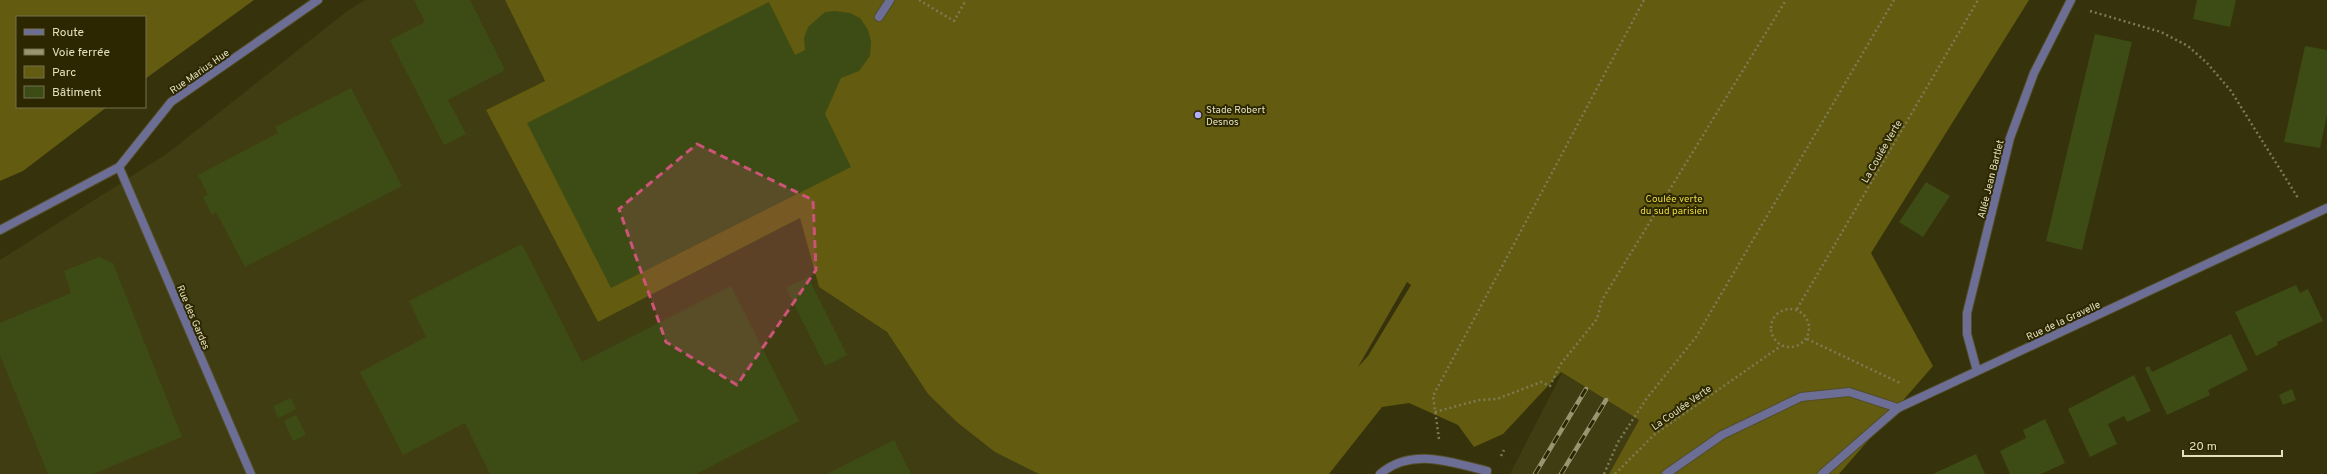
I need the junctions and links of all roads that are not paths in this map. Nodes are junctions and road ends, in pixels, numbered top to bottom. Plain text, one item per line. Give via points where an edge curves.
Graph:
1 (318, 0) edge
2 (890, 0) edge
3 (2069, 2) edge
4 (879, 17) dead end
5 (119, 167) junction
6 (2327, 208) edge
7 (0, 230) edge
8 (1977, 371) junction
9 (1898, 408) junction
10 (1487, 471) dead end
11 (251, 474) edge
12 (1380, 474) edge
13 (1666, 474) edge
14 (1822, 474) edge

1 - 5 street, Rue Marius Hue via 171,102
2 - 4 street
3 - 8 street, Allée Jean Bartlet via 2034,73 2008,146 1967,313 1967,334
5 - 7 street, Rue Marius Hue
5 - 11 street, Rue des Gardes
6 - 8 street, Rue de la Gravelle
8 - 9 street, Rue de la Gravelle
9 - 13 street via 1849,392 1801,397 1722,435
9 - 14 street, Rue de la Gravelle
10 - 12 street via 1442,459 1402,460

